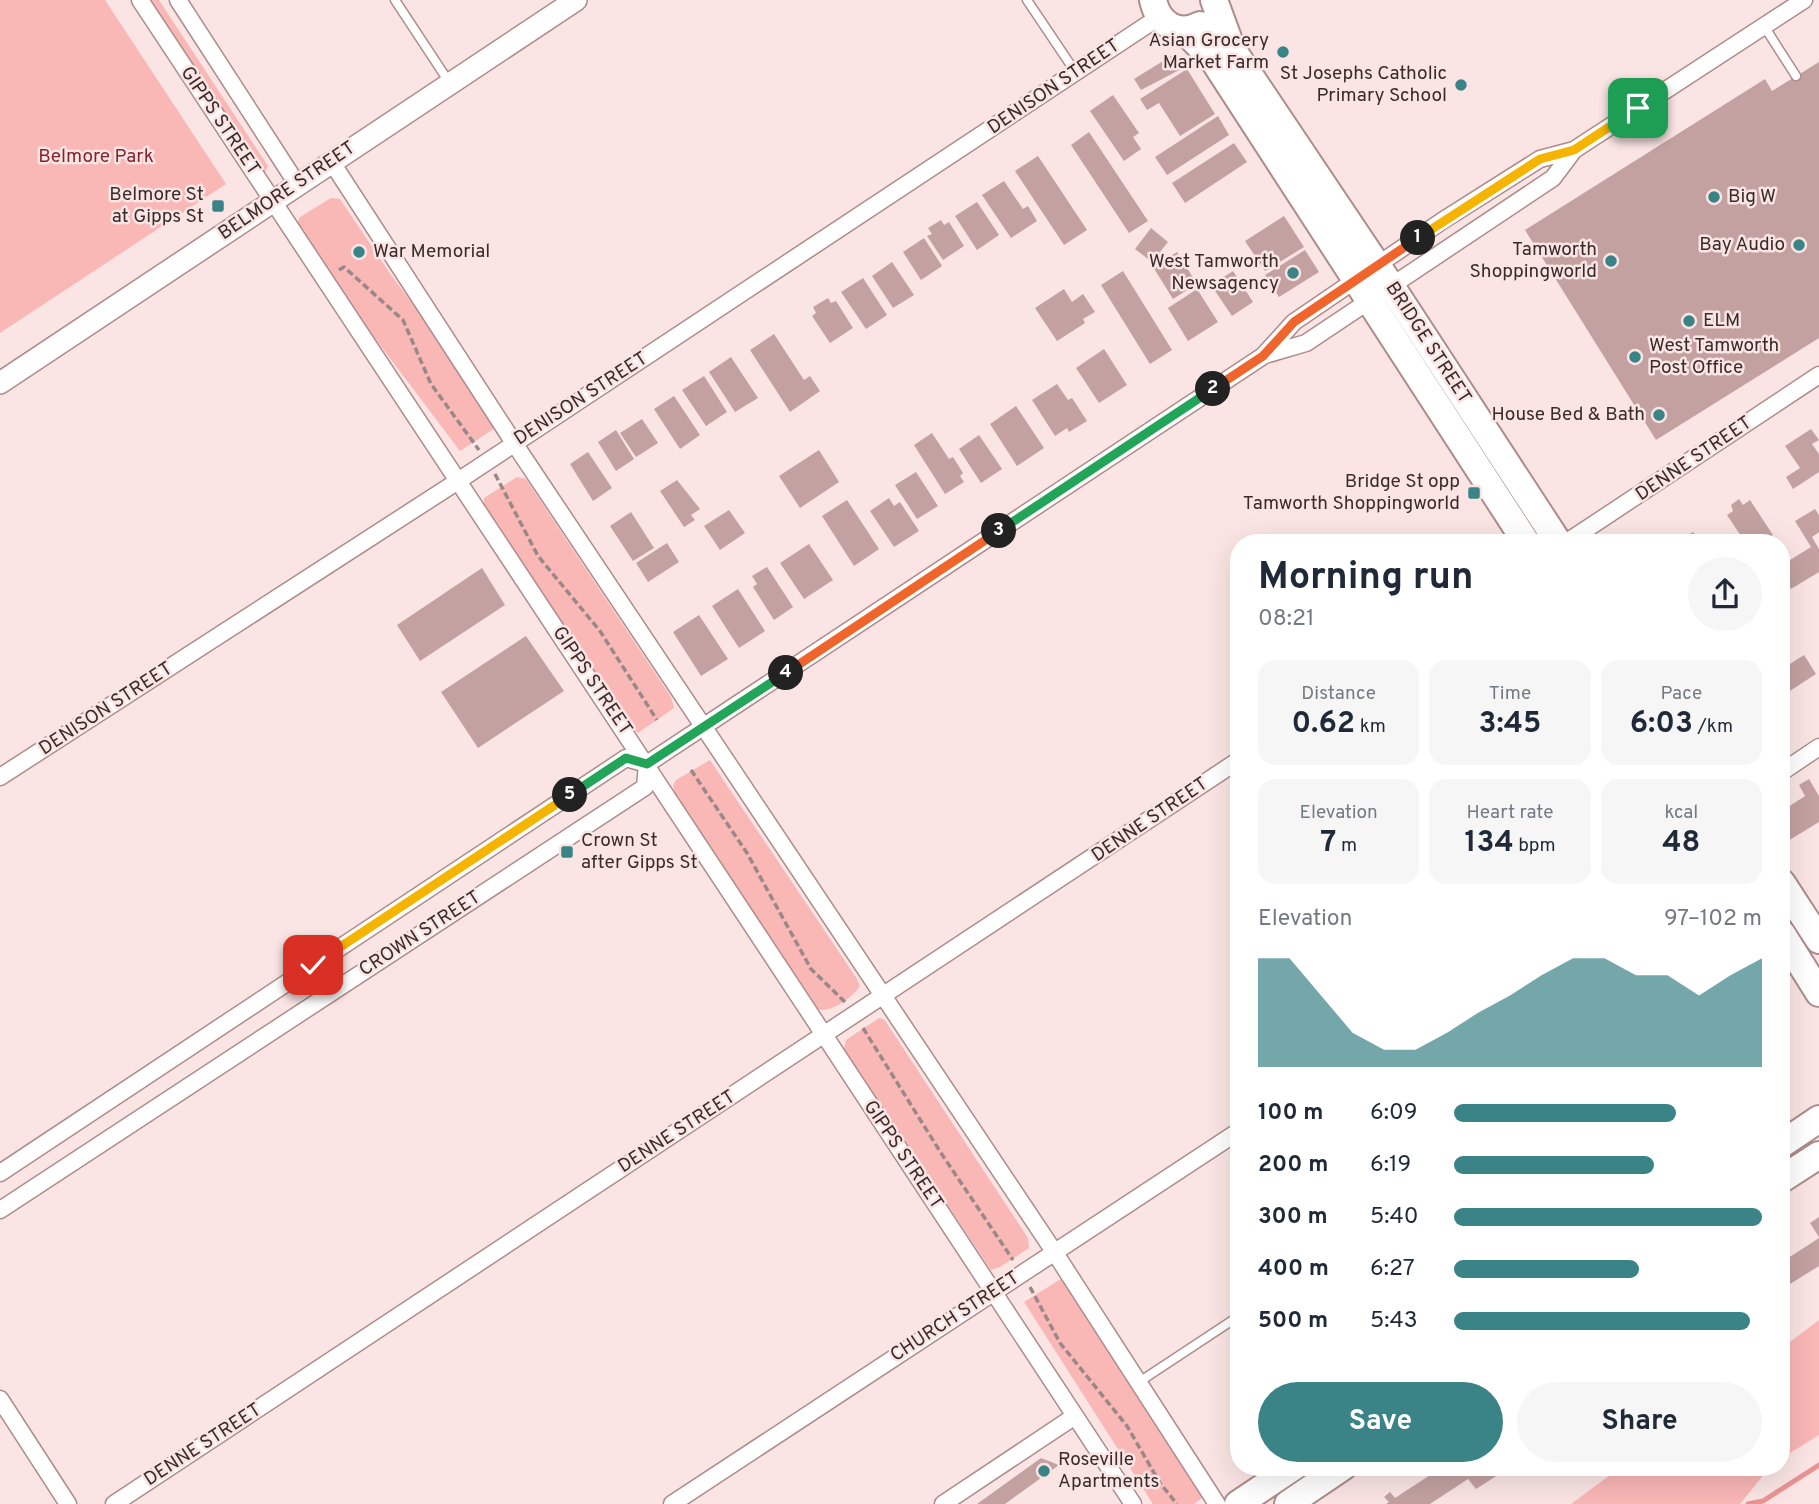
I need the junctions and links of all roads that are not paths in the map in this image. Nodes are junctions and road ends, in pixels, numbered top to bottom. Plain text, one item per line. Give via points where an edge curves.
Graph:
1 (140, 0) edge
2 (177, 0) edge
3 (395, 0) edge
4 (576, 0) edge
5 (1027, 0) edge
6 (1214, 0) edge
7 (1804, 0) edge
8 (1156, 8) edge
9 (1765, 26) junction
10 (1184, 30) junction
11 (1076, 73) junction
12 (1796, 76) dead end
13 (450, 83) junction
14 (1574, 150) junction
15 (331, 161) junction
16 (297, 184) junction
17 (273, 200) junction
18 (1384, 275) junction
19 (1362, 290) junction
20 (1263, 356) junction
21 (1819, 375) edge
22 (0, 383) edge
23 (514, 443) junction
24 (458, 481) junction
25 (1520, 534) edge
26 (1553, 534) edge
27 (1579, 534) edge
28 (704, 727) junction
29 (1819, 747) edge
30 (647, 764) junction
31 (1230, 766) edge
32 (1790, 767) edge
33 (0, 777) edge
34 (1790, 895) edge
35 (1819, 940) edge
36 (1790, 947) edge
37 (1819, 993) edge
38 (883, 997) junction
39 (823, 1036) junction
40 (1819, 1119) edge
41 (1230, 1137) edge
42 (1790, 1139) edge
43 (1819, 1154) edge
44 (0, 1172) edge
45 (1790, 1174) edge
46 (0, 1210) edge
47 (1055, 1253) junction
48 (995, 1290) junction
49 (1230, 1322) edge
50 (1139, 1382) junction
51 (0, 1399) edge
52 (1075, 1416) junction
53 (1280, 1476) edge
54 (1329, 1476) edge
55 (68, 1504) edge
56 (114, 1504) edge
57 (673, 1504) edge
58 (943, 1504) edge
59 (1133, 1504) edge
60 (1217, 1504) edge
61 (1238, 1504) edge
62 (1288, 1504) edge

1 - 17 street, GIPPS STREET
2 - 16 street, GIPPS STREET
3 - 13 lane
4 - 13 street, BELMORE STREET
5 - 11 lane
6 - 10 main road via 1203,23
6 - 18 main road, BRIDGE STREET via 1232,49
7 - 9 street
8 - 10 main road, BRIDGE STREET via 1165,23
8 - 11 street, DENISON STREET
9 - 12 lane
9 - 14 street
10 - 19 main road, BRIDGE STREET via 1214,61
11 - 23 street, DENISON STREET
13 - 15 street, BELMORE STREET
14 - 18 street via 1540,159
14 - 18 street via 1553,178
15 - 16 street, BELMORE STREET
15 - 23 street
16 - 17 street, BELMORE STREET
17 - 22 street, BELMORE STREET
17 - 24 street, GIPPS STREET
18 - 19 street
18 - 19 street
18 - 26 main road, BRIDGE STREET
19 - 20 street via 1294,322
19 - 20 street via 1306,343
19 - 25 main road, BRIDGE STREET
20 - 28 street
21 - 27 street, DENNE STREET
23 - 24 street, DENISON STREET
23 - 28 street
24 - 30 street, GIPPS STREET
24 - 33 street, DENISON STREET
28 - 30 street
28 - 38 street
29 - 32 street
30 - 39 street, GIPPS STREET
30 - 44 street, CROWN STREET via 626,758
30 - 46 street, CROWN STREET via 645,787
31 - 38 street, DENNE STREET
34 - 35 main road
36 - 37 main road
38 - 39 street, DENNE STREET
38 - 47 street
39 - 48 street, GIPPS STREET
39 - 56 street, DENNE STREET
40 - 42 main road
41 - 47 street, CHURCH STREET
43 - 45 main road
47 - 48 street, CHURCH STREET
47 - 50 street
48 - 52 street, GIPPS STREET
48 - 57 street, CHURCH STREET
49 - 50 lane
50 - 60 street
51 - 55 street
52 - 58 street
52 - 59 street, GIPPS STREET
53 - 61 main road
54 - 62 main road

